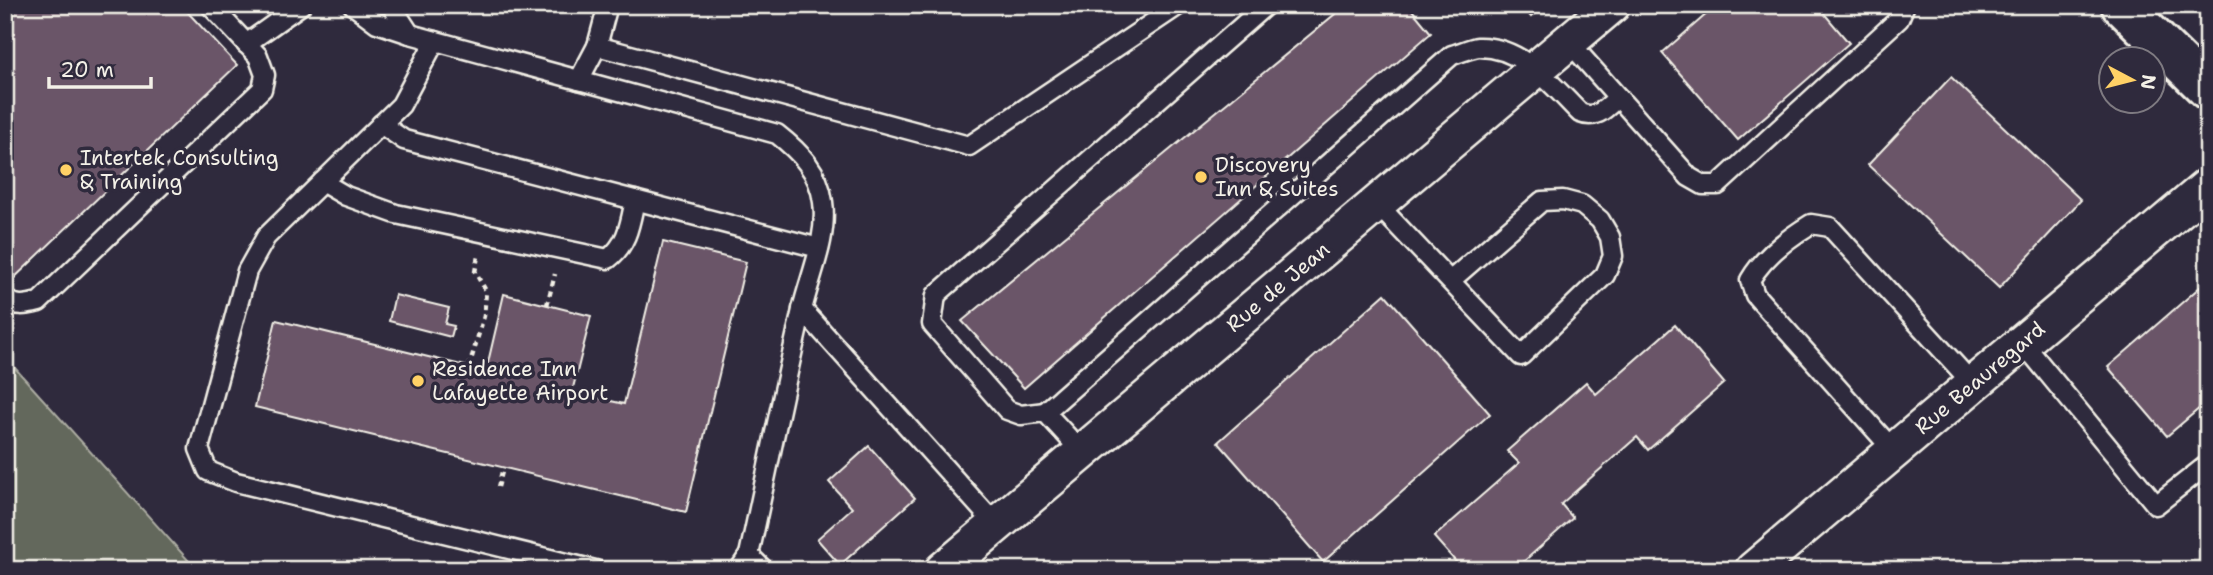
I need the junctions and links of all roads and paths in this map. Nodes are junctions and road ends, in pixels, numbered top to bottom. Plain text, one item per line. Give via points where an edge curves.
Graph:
1 (210, 5) edge
2 (301, 5) edge
3 (353, 5) edge
4 (391, 5) edge
5 (608, 5) edge
6 (1180, 5) edge
7 (1266, 5) edge
8 (1612, 5) edge
9 (1905, 5) edge
10 (2121, 5) edge
11 (410, 34) junction
12 (435, 41) junction
13 (1569, 42) junction
14 (246, 44) junction
15 (597, 46) junction
16 (1537, 69) junction
17 (579, 80) junction
18 (2208, 90) edge
19 (1618, 97) junction
20 (381, 124) junction
21 (322, 182) junction
22 (2208, 186) edge
23 (635, 200) junction
24 (1377, 204) junction
25 (819, 248) junction
26 (478, 255) dead end
27 (555, 274) dead end
28 (1450, 281) junction
29 (5, 298) edge
30 (547, 305) dead end
31 (803, 309) junction
32 (2024, 342) junction
33 (469, 367) dead end
34 (1973, 384) junction
35 (1045, 412) junction
36 (1894, 451) junction
37 (1082, 452) junction
38 (2208, 464) edge
39 (503, 468) dead end
40 (498, 488) dead end
41 (996, 525) junction
42 (749, 555) junction
43 (595, 570) edge
44 (739, 570) edge
45 (764, 570) edge
46 (943, 570) edge
47 (1752, 570) edge

1 - 14 lane
2 - 14 lane
3 - 11 lane via 377,23
4 - 11 lane
5 - 15 lane
6 - 15 lane via 969,146
7 - 35 lane via 936,295 932,324 1007,410 1021,415
8 - 13 street, Rue de Jean
9 - 19 lane via 1899,19 1718,185 1703,186 1689,177
10 - 18 main road
11 - 12 lane
12 - 17 lane
12 - 20 lane via 401,105
13 - 16 street, Rue de Jean
13 - 19 lane
14 - 29 lane via 258,56 265,75 257,95 39,302 25,306
15 - 17 lane
16 - 19 lane via 1589,117
16 - 24 street, Rue de Jean
16 - 35 lane via 1490,49 1476,47 1452,55
17 - 25 lane via 777,134 815,172 823,201
20 - 21 lane
20 - 23 lane via 404,140
21 - 23 lane via 345,196 396,214 608,259 628,235
21 - 43 lane via 266,237 247,271 199,449 208,471 236,482
22 - 32 street, Rue Beauregard
23 - 25 lane
24 - 28 lane
24 - 37 street, Rue de Jean
25 - 31 lane
26 - 33 path via 475,272 486,291 484,316
27 - 30 path
28 - 28 lane via 1521,356 1605,275 1613,256 1610,237 1600,220 1582,205 1542,201
31 - 41 lane
31 - 42 lane
32 - 34 street, Rue Beauregard
32 - 38 lane via 2156,505
34 - 36 street, Rue Beauregard
34 - 36 lane via 1830,228 1811,224 1791,236 1758,266 1750,280 1755,295
35 - 37 lane
36 - 47 street, Rue Beauregard
37 - 41 street, Rue de Jean
39 - 40 path
41 - 46 street, Rue de Jean
42 - 44 lane
42 - 45 lane

